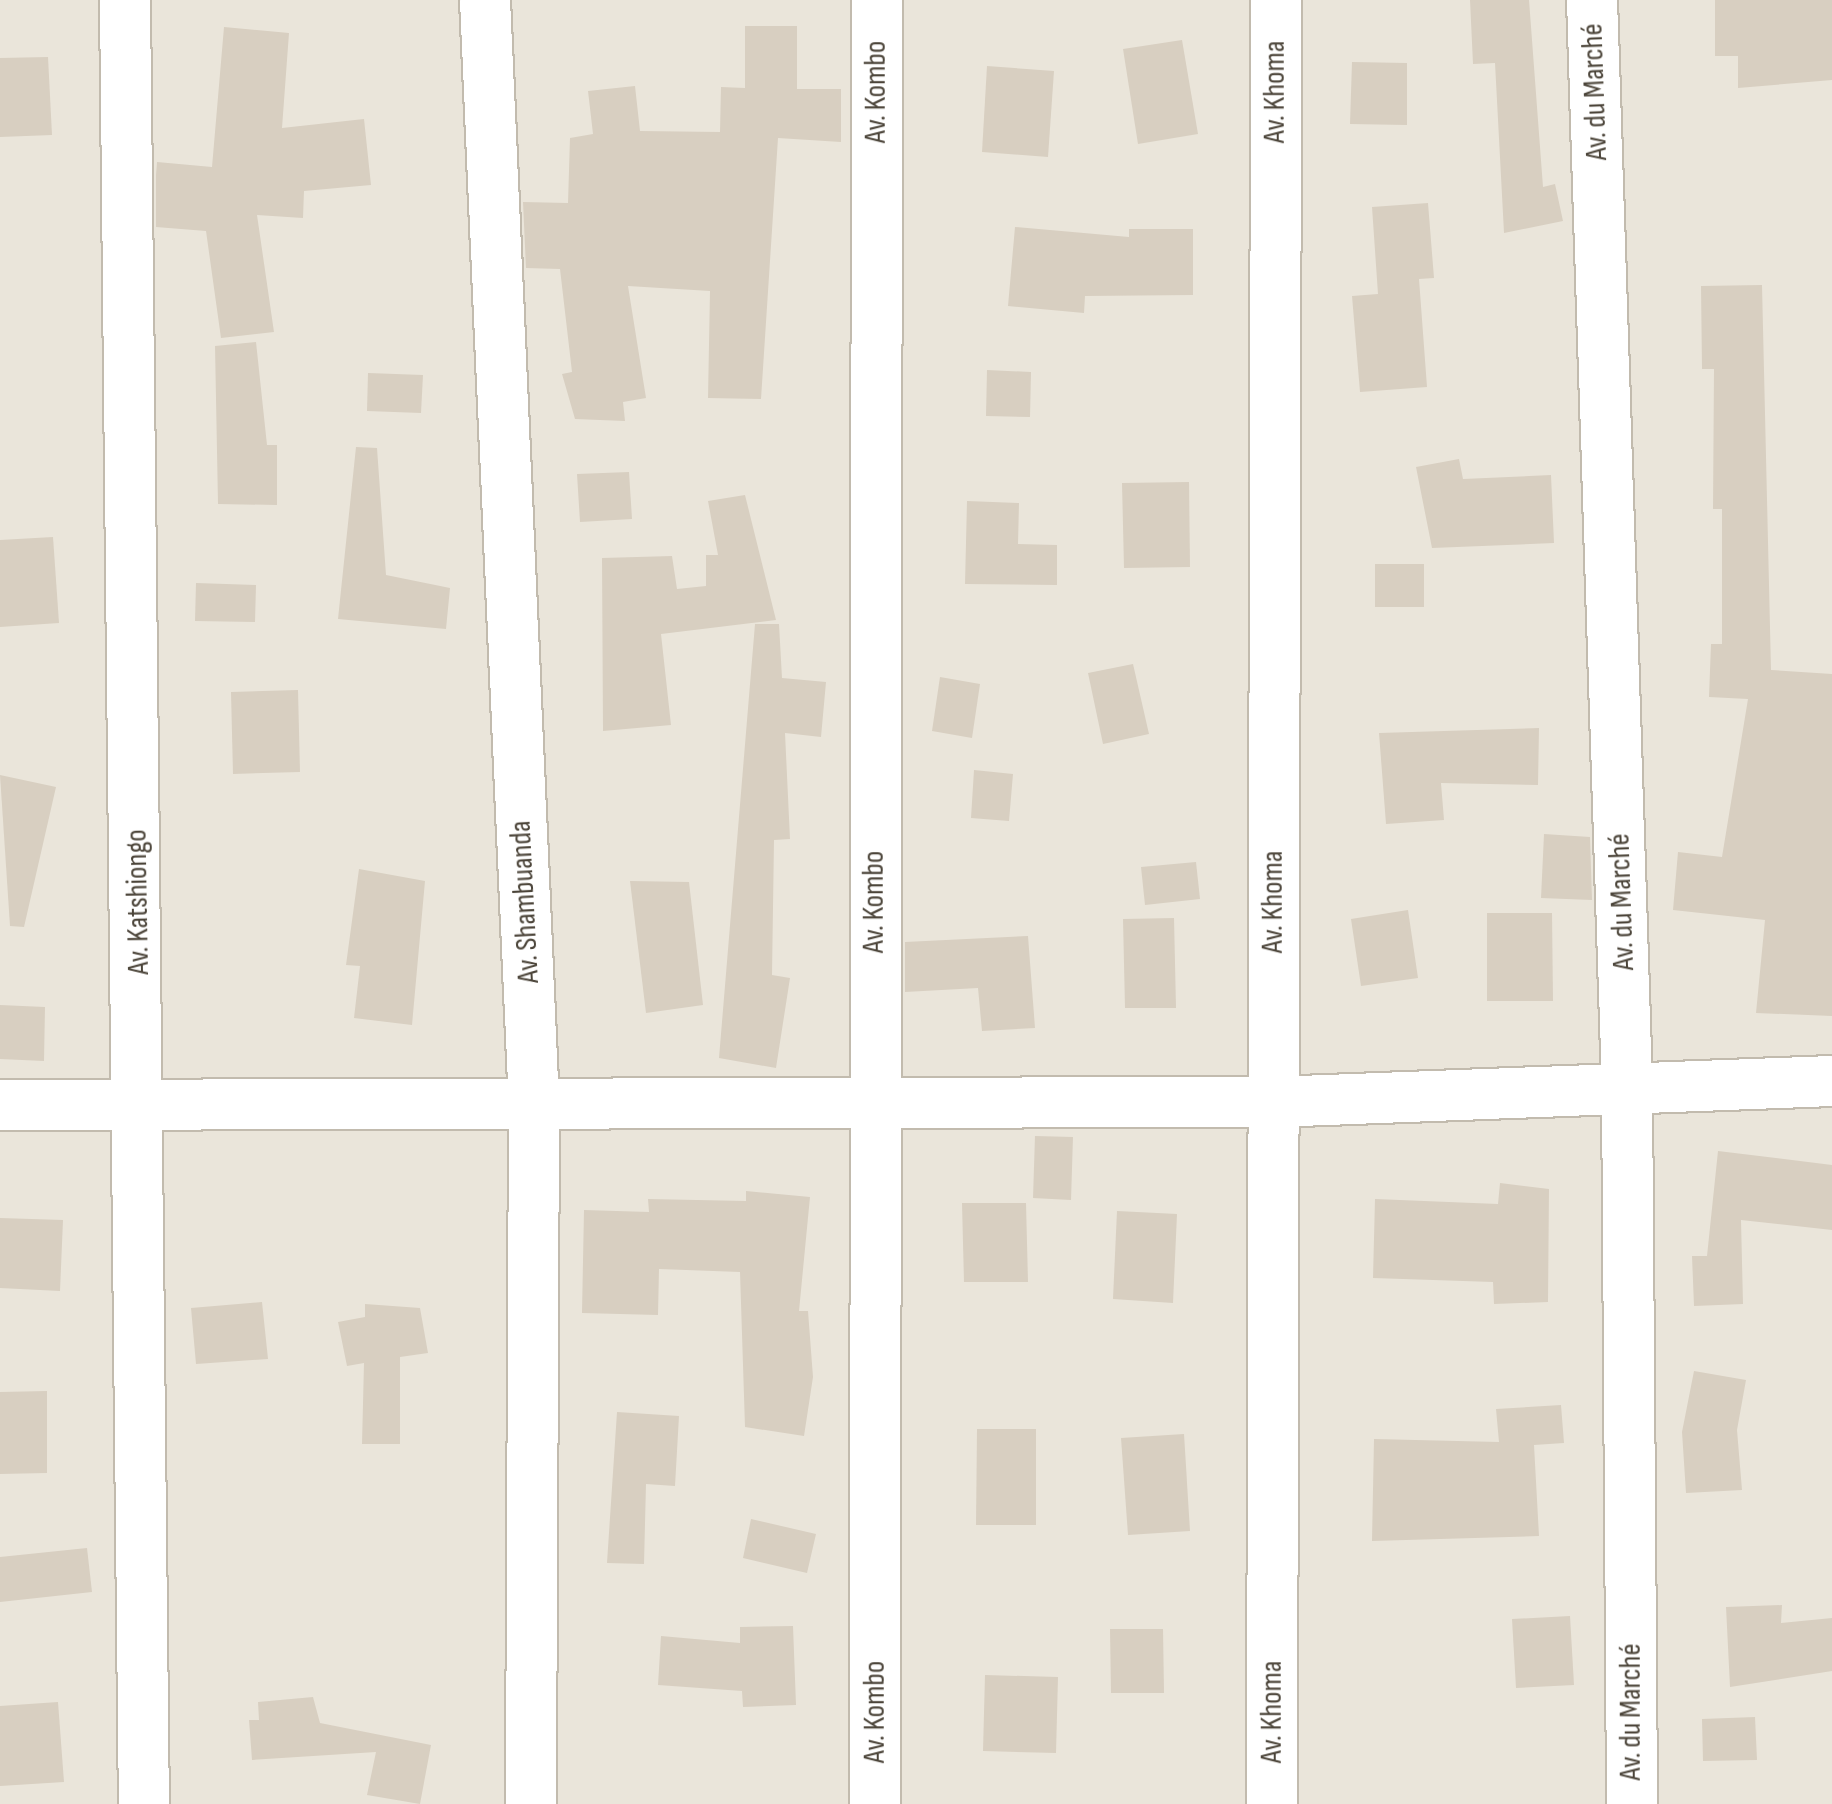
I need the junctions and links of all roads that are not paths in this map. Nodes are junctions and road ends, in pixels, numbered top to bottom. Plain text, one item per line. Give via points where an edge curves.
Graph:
1 (125, 0) edge
2 (486, 0) edge
3 (876, 0) edge
4 (1276, 0) edge
5 (1592, 0) edge
6 (1832, 1081) edge
7 (1628, 1084) junction
8 (874, 1100) junction
9 (1273, 1102) junction
10 (534, 1103) junction
11 (0, 1105) edge
12 (141, 1105) junction
13 (144, 1804) edge
14 (530, 1804) edge
15 (876, 1804) edge
16 (1272, 1804) edge
17 (1632, 1804) edge

1 - 12 street, Av. Katshiongo
2 - 10 street, Av. Shambuanda
3 - 8 street, Av. Kombo
4 - 9 street, Av. Khoma
5 - 7 street, Av. du Marché
6 - 7 street
7 - 9 street
7 - 17 street, Av. du Marché
8 - 9 street
8 - 10 street
8 - 15 street, Av. Kombo
9 - 16 street, Av. Khoma
10 - 12 street
10 - 14 street, Av. Shambuanda
11 - 12 street
12 - 13 street, Av. Katshiongo

